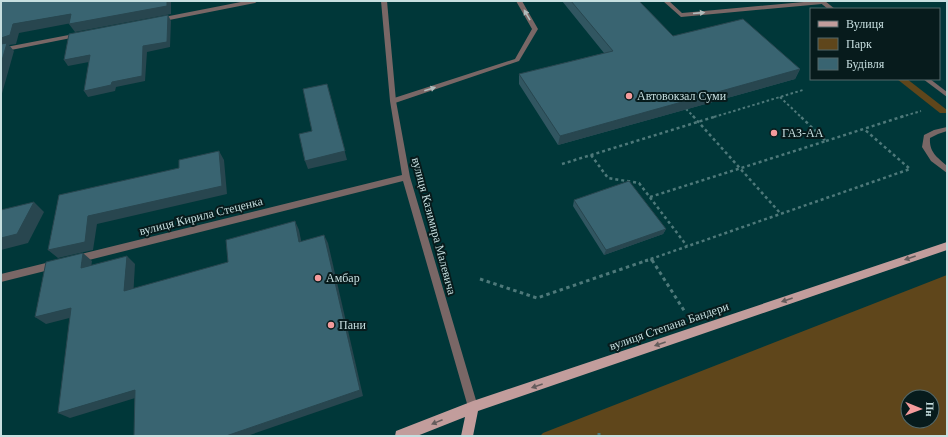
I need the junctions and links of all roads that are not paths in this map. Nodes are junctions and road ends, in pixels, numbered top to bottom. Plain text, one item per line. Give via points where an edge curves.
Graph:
1 (255, 1) edge
2 (384, 1) edge
3 (519, 1) edge
4 (666, 1) edge
5 (821, 2) edge
6 (830, 8) edge
7 (155, 20) edge
8 (86, 34) edge
9 (1, 50) edge
10 (927, 80) edge
11 (947, 95) edge
12 (393, 101) junction
13 (947, 129) edge
14 (947, 170) edge
15 (406, 177) junction
16 (947, 246) edge
17 (1, 278) edge
18 (473, 407) junction
19 (401, 436) edge
20 (467, 436) edge

1 - 7 street
2 - 12 street, вулиця Казимира Малевича
12 -> 3 street via 518,60 535,29
4 -> 5 street via 680,15
5 - 6 street
8 - 9 street
10 - 11 street
12 - 15 street, вулиця Казимира Малевича
13 - 14 street via 928,137 926,147 934,159
15 - 17 street, вулиця Кирила Стеценка
15 - 18 street, вулиця Казимира Малевича
16 -> 18 main road, вулиця Степана Бандери
18 -> 19 main road, вулиця Степана Бандери
18 - 20 main road

